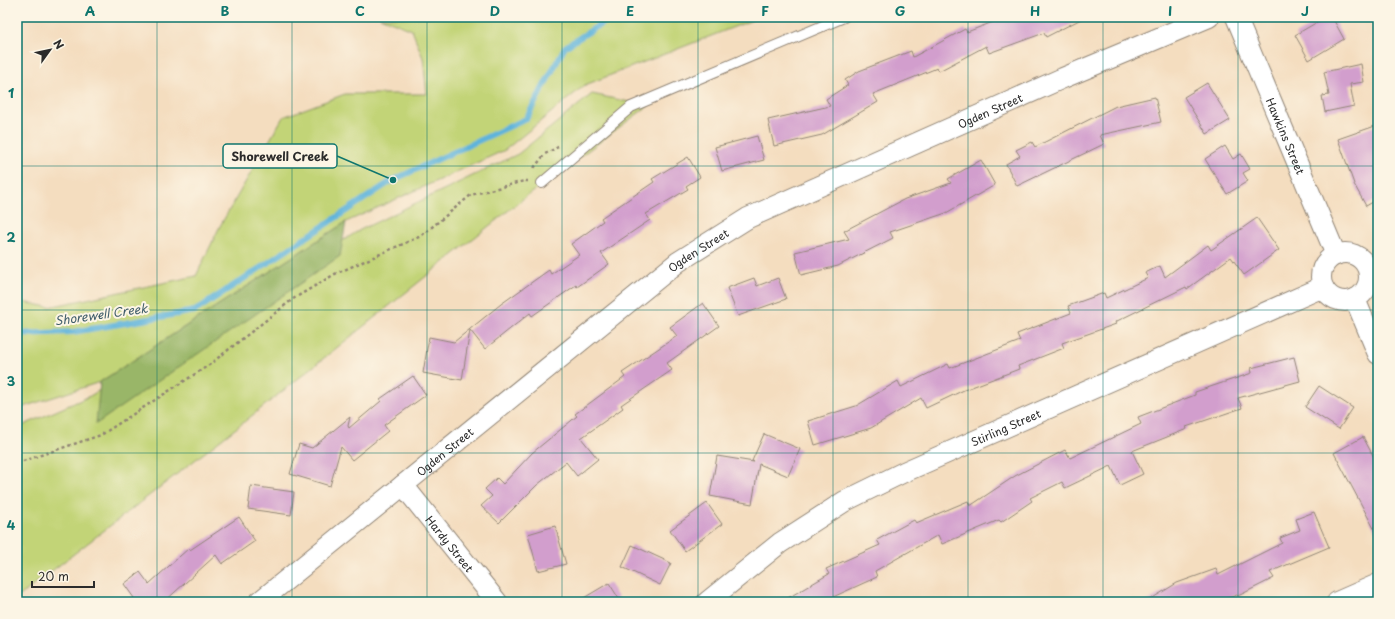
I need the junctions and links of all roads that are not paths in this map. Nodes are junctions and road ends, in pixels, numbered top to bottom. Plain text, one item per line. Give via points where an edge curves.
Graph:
1 (844, 17) edge
2 (1209, 17) edge
3 (1236, 17) edge
4 (542, 183) dead end
5 (1336, 255) junction
6 (1373, 265) edge
7 (1323, 287) junction
8 (1355, 299) junction
9 (1378, 354) edge
10 (403, 485) junction
11 (1378, 584) edge
12 (260, 602) edge
13 (497, 602) edge
14 (707, 602) edge
15 (1337, 602) edge

1 - 4 lane via 631,107
2 - 10 street, Ogden Street via 1063,78 748,218 678,262
3 - 5 street, Hawkins Street
5 - 6 street via 1350,253
5 - 7 street via 1329,259 1322,272
6 - 8 street via 1369,282 1362,295
7 - 8 street via 1333,298 1348,301
7 - 14 street, Stirling Street via 904,472 845,501 780,543
8 - 9 street
10 - 12 street, Ogden Street
10 - 13 street, Hardy Street
11 - 15 street

